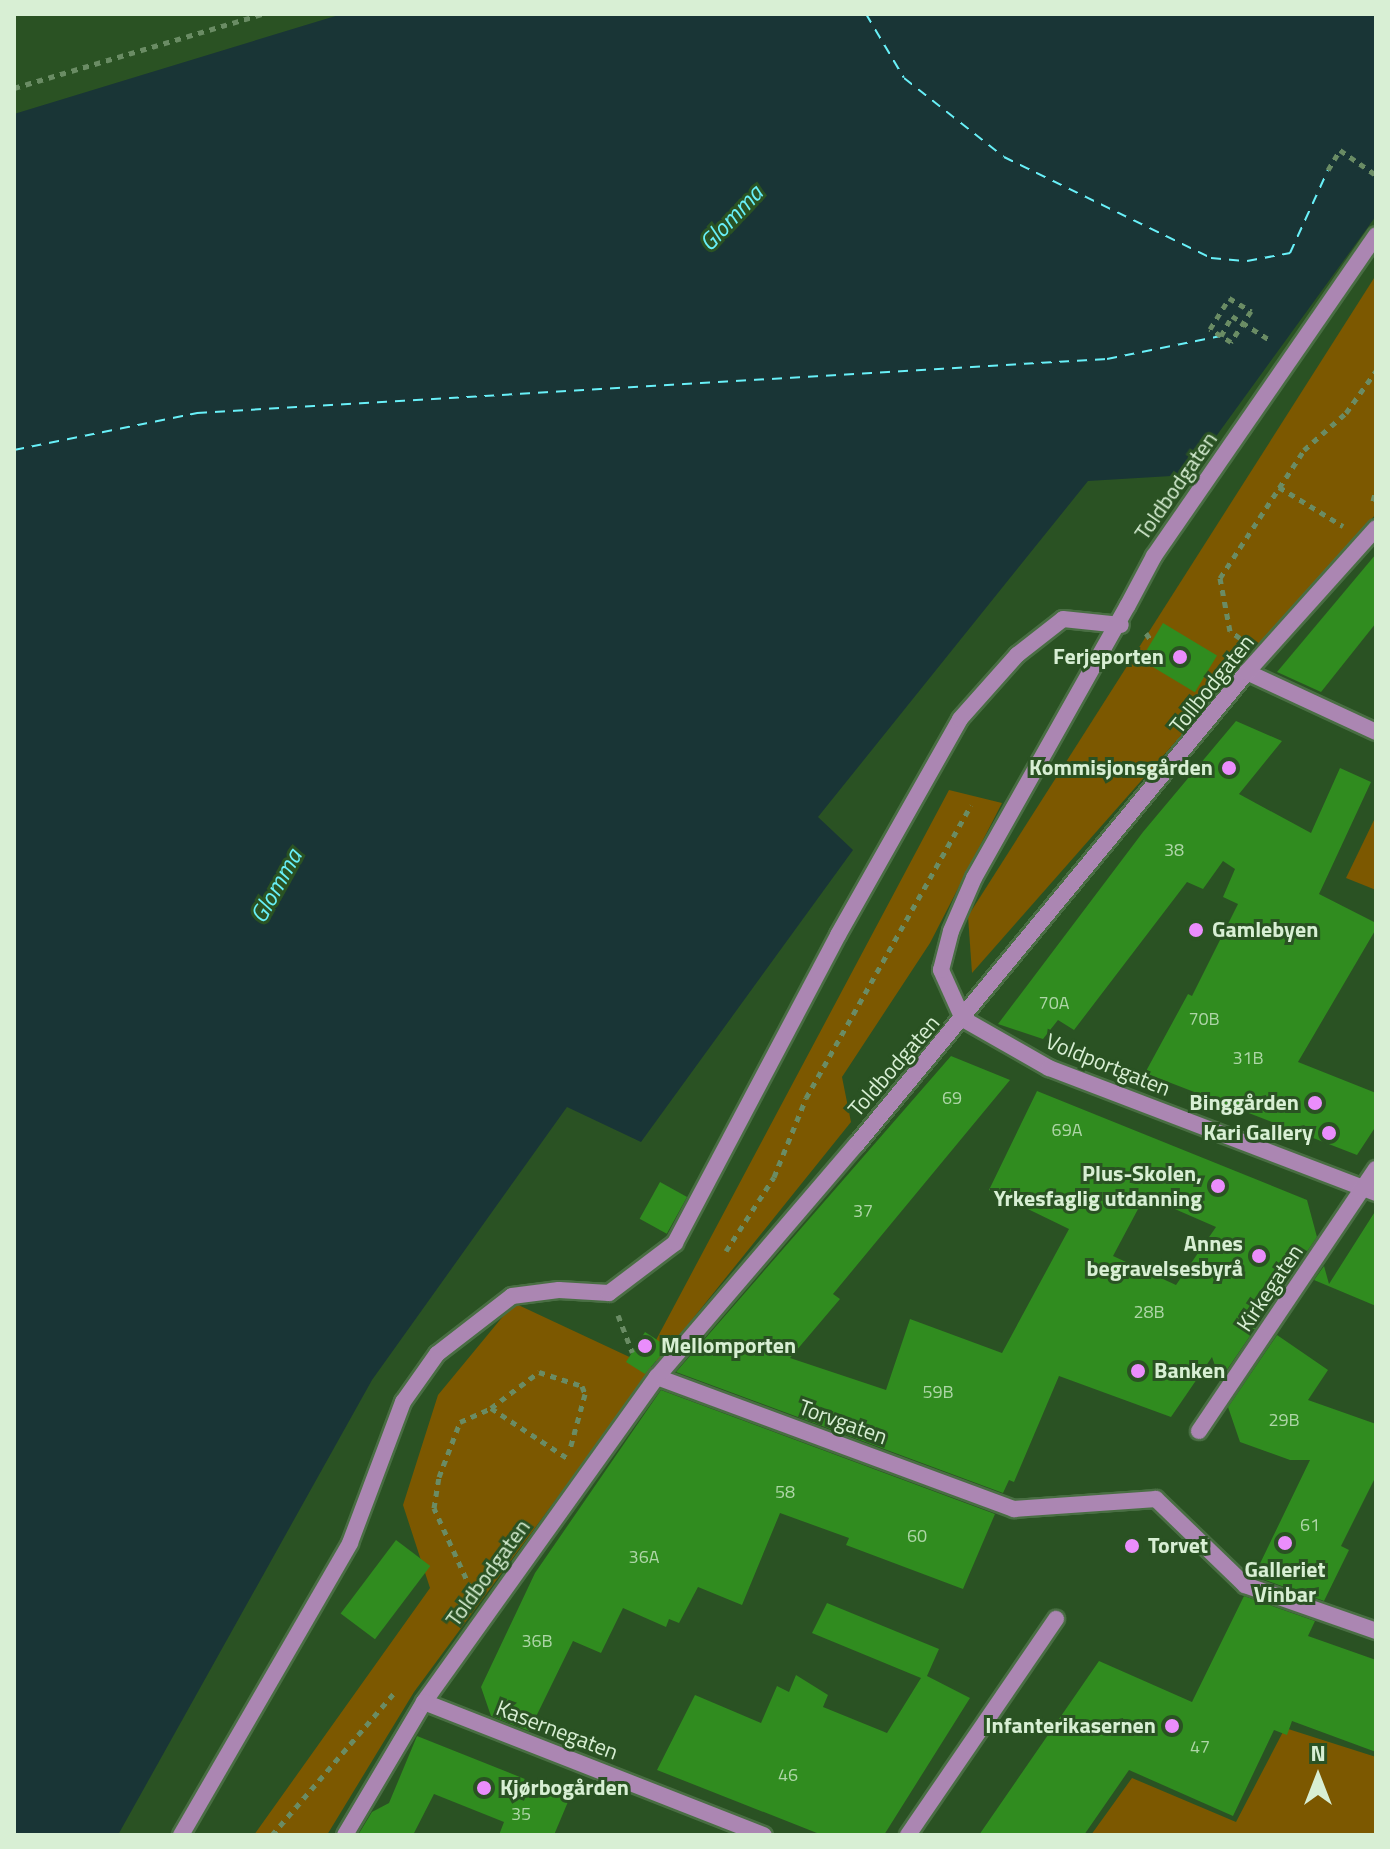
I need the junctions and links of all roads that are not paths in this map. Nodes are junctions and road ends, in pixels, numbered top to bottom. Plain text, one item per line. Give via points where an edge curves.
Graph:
1 (1376, 235) edge
2 (1371, 534) edge
3 (1121, 625) junction
4 (1247, 672) junction
5 (1376, 732) edge
6 (963, 1019) junction
7 (1376, 1169) edge
8 (1370, 1191) edge
9 (657, 1377) junction
10 (1199, 1431) dead end
11 (1056, 1619) dead end
12 (1376, 1631) edge
13 (424, 1702) junction
14 (181, 1835) edge
15 (345, 1835) edge
16 (764, 1835) edge
17 (908, 1835) edge

1 - 3 street, Toldbodgaten via 1154,556
2 - 4 street, Tollbodgaten
3 - 6 street, Toldbodgaten via 974,878 951,931 941,970
3 - 14 street via 1063,619 1017,655 960,719 675,1243 609,1293 559,1290 512,1296 437,1354 403,1402 350,1543
4 - 5 street
4 - 6 street, Tollbodgaten
6 - 8 street, Voldportgaten via 1049,1068
6 - 9 street, Toldbodgaten
7 - 8 street, Kirkegaten
8 - 10 street, Kirkegaten
9 - 12 street, Torvgaten via 1014,1509 1156,1499 1245,1585
9 - 13 street, Toldbodgaten
11 - 17 street
13 - 15 street, Toldbodgaten
13 - 16 street, Kasernegaten

